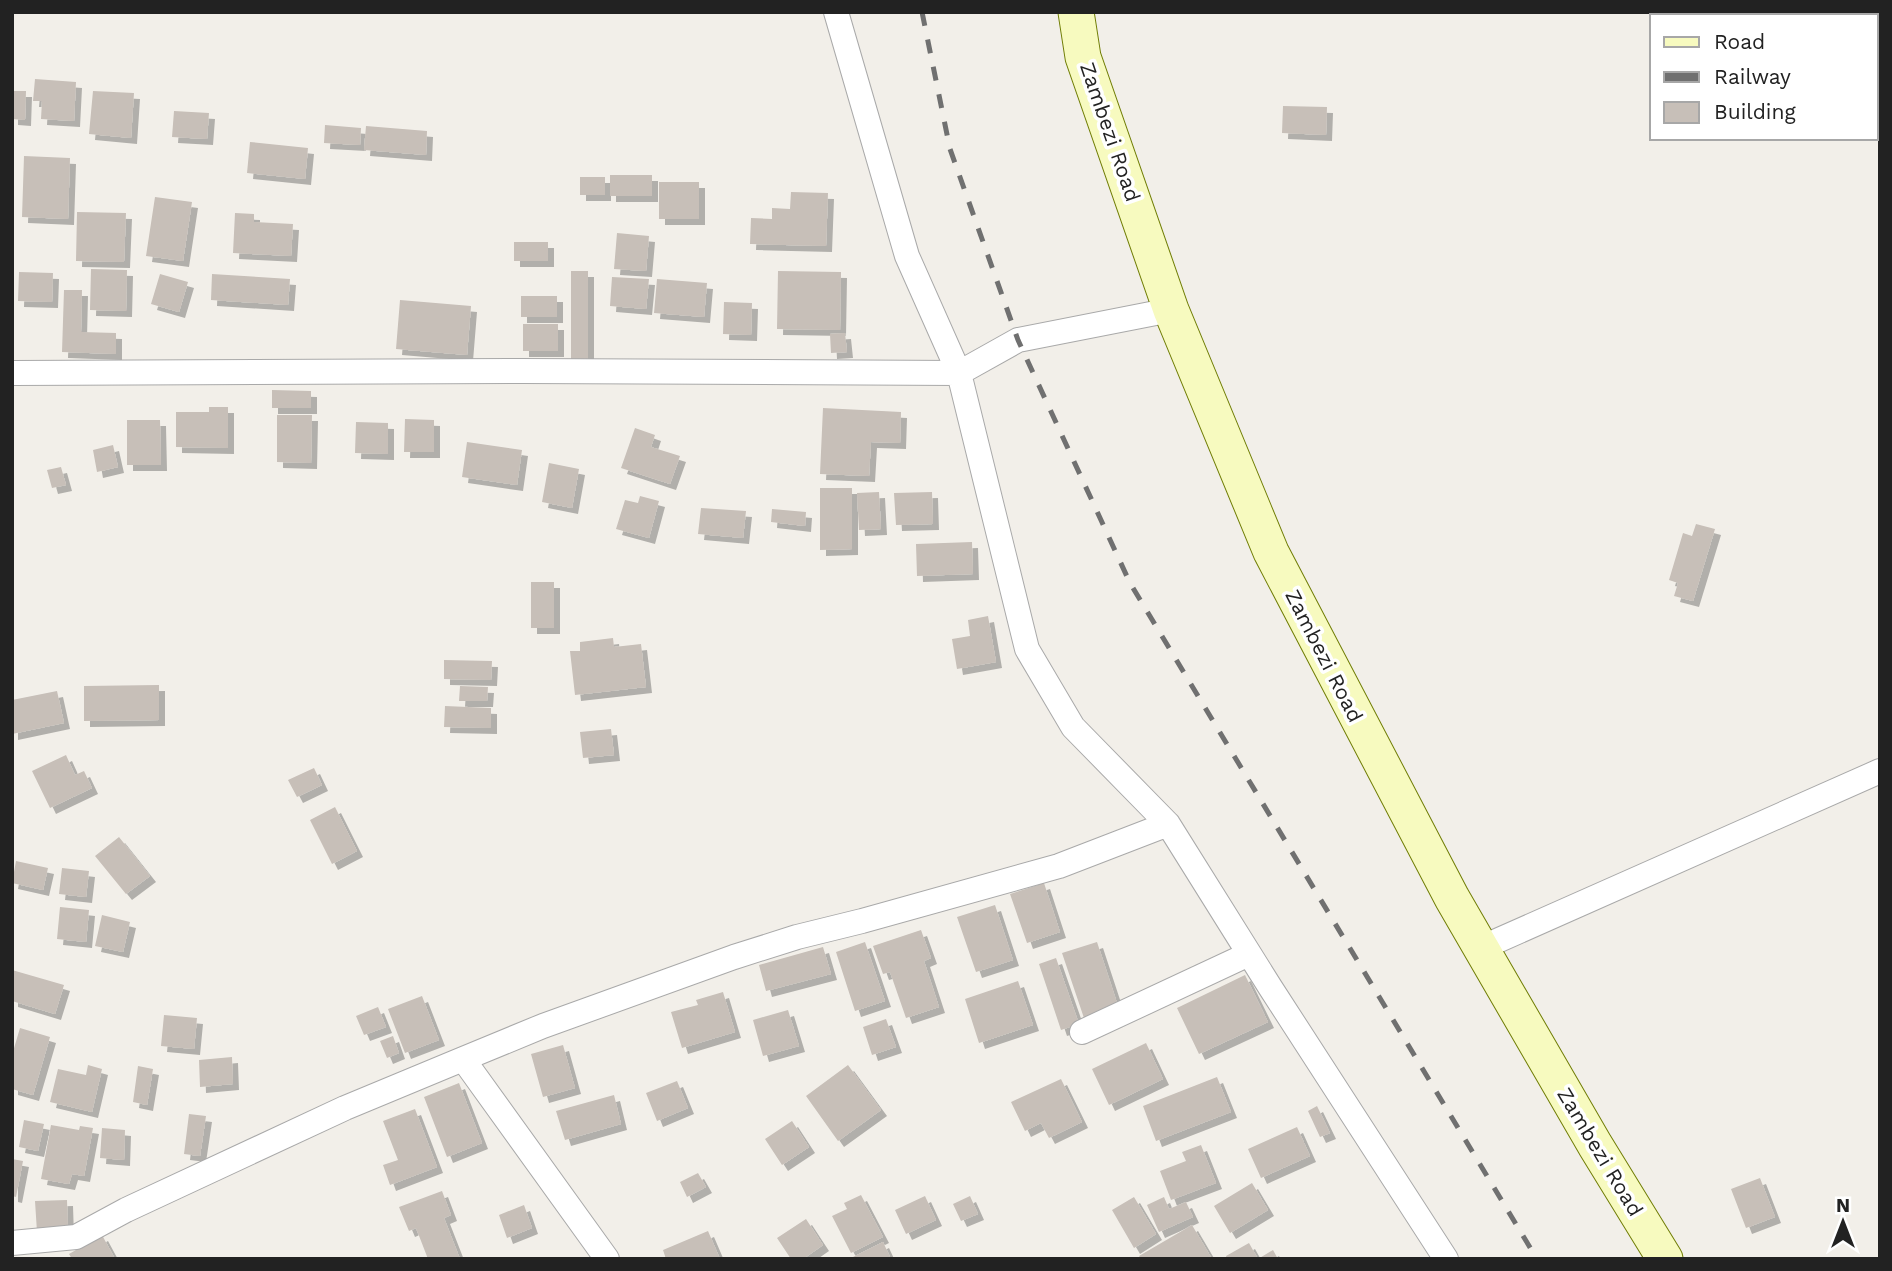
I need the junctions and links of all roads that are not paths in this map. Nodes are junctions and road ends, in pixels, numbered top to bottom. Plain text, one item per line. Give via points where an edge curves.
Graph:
1 (836, 12) edge
2 (1076, 12) edge
3 (1171, 310) junction
4 (12, 373) edge
5 (958, 373) junction
6 (1880, 771) edge
7 (1168, 824) junction
8 (1481, 948) junction
9 (1249, 954) junction
10 (1082, 1032) dead end
11 (463, 1059) junction
12 (12, 1243) edge
13 (607, 1259) edge
14 (1446, 1259) edge
15 (1665, 1259) edge

1 - 5 street via 907,256
2 - 3 main road, Zambezi Road via 1083,57
3 - 5 street via 1018,340
3 - 8 main road, Zambezi Road via 1271,552
4 - 5 street
5 - 7 street via 1027,649 1073,727
6 - 8 street
7 - 9 street
7 - 11 street via 1059,866 734,957
8 - 15 main road, Zambezi Road
9 - 10 street
9 - 14 street
11 - 12 street via 333,1114 76,1237
11 - 13 street

